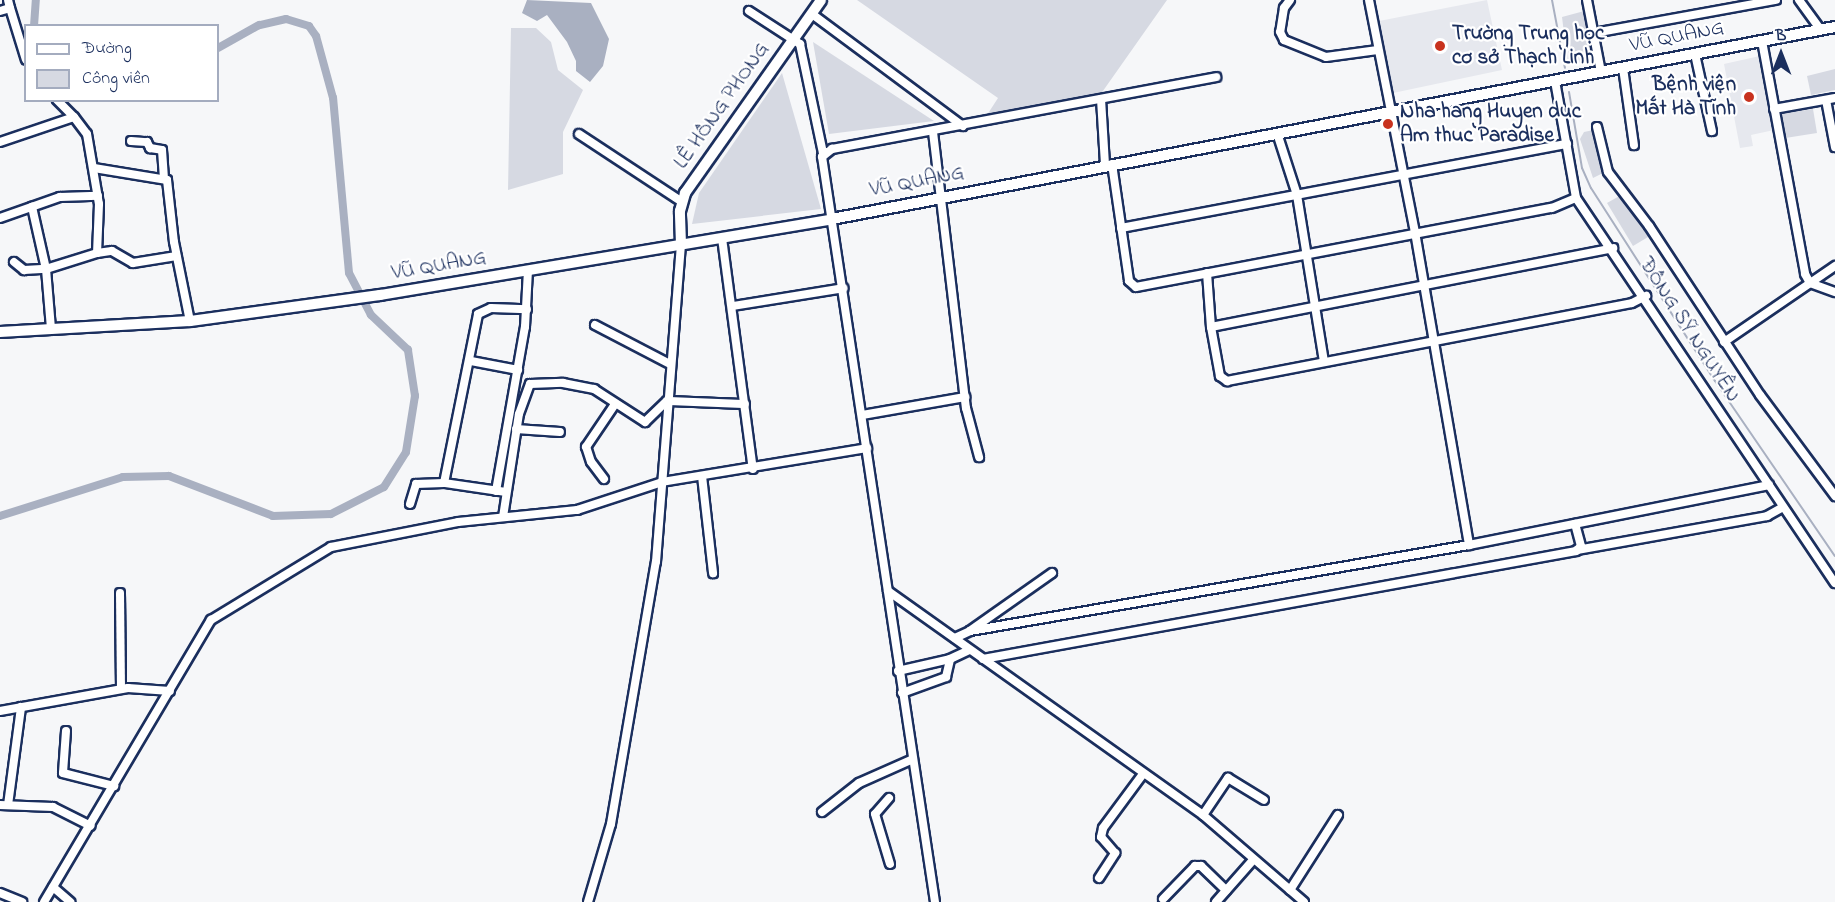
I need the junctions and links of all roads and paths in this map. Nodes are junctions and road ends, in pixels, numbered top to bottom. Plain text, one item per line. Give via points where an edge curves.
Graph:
1 (821, 0) edge
2 (1290, 0) edge
3 (1369, 0) edge
4 (1587, 0) edge
5 (1776, 0) edge
6 (1799, 0) edge
7 (9, 4) edge
8 (0, 11) edge
9 (749, 11) dead end
10 (812, 14) junction
11 (1835, 27) edge
12 (1821, 30) junction
13 (1594, 33) junction
14 (794, 38) junction
15 (1762, 41) junction
16 (1378, 50) junction
17 (24, 53) edge
18 (1695, 54) junction
19 (1623, 68) junction
20 (1601, 72) junction
21 (1216, 77) dead end
22 (1555, 81) junction
23 (1835, 98) edge
24 (1101, 99) junction
25 (1826, 100) junction
26 (59, 102) edge
27 (1774, 109) junction
28 (1389, 112) junction
29 (74, 117) junction
30 (963, 126) junction
31 (1596, 127) dead end
32 (1712, 131) dead end
33 (933, 132) junction
34 (1277, 133) junction
35 (579, 134) dead end
36 (131, 141) dead end
37 (0, 142) edge
38 (1567, 144) junction
39 (1634, 145) dead end
40 (1835, 147) edge
41 (826, 153) junction
42 (1109, 164) junction
43 (94, 168) junction
44 (1404, 174) junction
45 (164, 178) junction
46 (1297, 195) junction
47 (98, 196) junction
48 (940, 198) junction
49 (1576, 198) junction
50 (682, 202) junction
51 (32, 207) junction
52 (0, 218) edge
53 (832, 219) junction
54 (1121, 228) junction
55 (1415, 232) junction
56 (722, 238) junction
57 (681, 244) junction
58 (1613, 248) junction
59 (1306, 252) junction
60 (97, 253) junction
61 (176, 256) junction
62 (14, 262) dead end
63 (1835, 266) edge
64 (46, 269) junction
65 (528, 270) junction
66 (1207, 273) junction
67 (1423, 283) junction
68 (1810, 283) junction
69 (844, 288) junction
70 (1835, 292) edge
71 (1646, 296) junction
72 (733, 306) junction
73 (1312, 308) junction
74 (527, 309) junction
75 (190, 321) junction
76 (595, 325) dead end
77 (1211, 327) junction
78 (51, 329) junction
79 (0, 332) edge
80 (1433, 341) junction
81 (1724, 342) junction
82 (471, 361) junction
83 (1324, 362) junction
84 (670, 364) junction
85 (518, 370) junction
86 (965, 397) junction
87 (667, 401) junction
88 (615, 404) junction
89 (745, 404) junction
90 (862, 415) junction
91 (516, 429) junction
92 (560, 432) dead end
93 (867, 448) junction
94 (979, 457) dead end
95 (753, 469) junction
96 (702, 476) junction
97 (604, 478) dead end
98 (662, 482) junction
99 (444, 483) junction
100 (1768, 485) junction
101 (496, 491) junction
102 (506, 492) junction
103 (1835, 496) edge
104 (410, 504) dead end
105 (1783, 507) junction
106 (503, 517) junction
107 (1575, 524) junction
108 (1469, 544) junction
109 (1578, 547) junction
110 (713, 573) dead end
111 (1052, 573) dead end
112 (1835, 584) edge
113 (888, 591) junction
114 (120, 593) dead end
115 (970, 631) junction
116 (955, 638) junction
117 (969, 650) junction
118 (950, 659) junction
119 (982, 659) junction
120 (898, 671) junction
121 (121, 689) junction
122 (170, 692) junction
123 (902, 693) junction
124 (21, 707) junction
125 (0, 711) edge
126 (66, 731) dead end
127 (911, 760) junction
128 (1143, 774) junction
129 (114, 786) junction
130 (889, 798) dead end
131 (1264, 800) dead end
132 (4, 805) edge
133 (822, 812) dead end
134 (1203, 815) junction
135 (1338, 815) dead end
136 (91, 826) junction
137 (1253, 860) junction
138 (890, 864) dead end
139 (1099, 878) dead end
140 (53, 887) junction
141 (1226, 890) junction
142 (1290, 890) junction
143 (0, 893) edge
144 (1163, 899) dead end
145 (21, 902) edge
146 (44, 902) edge
147 (70, 902) edge
148 (588, 902) edge
149 (935, 902) edge
150 (1216, 902) edge
151 (1304, 902) edge

1 - 10 main road, LÊ HỒNG PHONG
2 - 16 street via 1284,8 1280,32 1284,40 1326,57
3 - 16 street
4 - 13 street
5 - 13 street
6 - 12 street
7 - 8 street
7 - 17 street
9 - 14 street
10 - 14 main road, LÊ HỒNG PHONG
10 - 30 street
11 - 12 main road, VŨ QUANG
12 - 15 main road, VŨ QUANG
13 - 20 street
14 - 41 street via 800,44
14 - 50 main road, LÊ HỒNG PHONG via 701,168
15 - 18 main road, VŨ QUANG
15 - 27 street
16 - 28 street
18 - 19 main road, VŨ QUANG
18 - 32 street
19 - 20 main road, VŨ QUANG
19 - 39 street
20 - 22 main road, VŨ QUANG
21 - 24 street
22 - 28 main road, VŨ QUANG
22 - 38 street, ĐỒNG SỸ NGUYÊN
23 - 25 street
24 - 30 street
24 - 42 street
25 - 27 street
25 - 40 street
26 - 29 street
27 - 68 street via 1805,274
28 - 34 main road, VŨ QUANG
28 - 44 street
29 - 37 street
29 - 43 street via 87,134
30 - 33 street
31 - 81 street via 1608,172 1649,226
33 - 41 street
33 - 48 street
34 - 42 main road, VŨ QUANG
34 - 46 street
35 - 50 street
36 - 45 street via 147,142 150,148 162,150
38 - 44 street
38 - 49 street, ĐỒNG SỸ NGUYÊN
41 - 53 street via 822,157
42 - 48 main road, VŨ QUANG
42 - 54 street
43 - 45 street
43 - 47 street
44 - 46 street
44 - 55 street
45 - 61 street via 169,184
46 - 54 street
46 - 59 street
47 - 51 street via 60,197
47 - 60 street
48 - 53 main road, VŨ QUANG
48 - 86 street
49 - 55 street via 1552,208
49 - 58 street, ĐỒNG SỸ NGUYÊN
50 - 57 main road, LÊ HỒNG PHONG
51 - 52 street
51 - 64 street
53 - 56 main road, VŨ QUANG
53 - 69 street
54 - 66 street via 1133,286
55 - 59 street
55 - 67 street
56 - 57 main road, VŨ QUANG
56 - 72 street
57 - 65 main road, VŨ QUANG
57 - 84 street
58 - 67 street
58 - 71 street, ĐỒNG SỸ NGUYÊN
59 - 66 street
59 - 73 street
60 - 61 street via 112,251 133,262
60 - 64 street
61 - 75 street
62 - 64 street via 24,270
63 - 68 street
64 - 78 street
65 - 74 street
65 - 75 main road, VŨ QUANG via 337,302
66 - 77 street
67 - 73 street
67 - 80 street
68 - 70 street
68 - 81 street
69 - 72 street
69 - 90 street
71 - 80 street via 1632,303
71 - 100 street, ĐỒNG SỸ NGUYÊN
72 - 89 street
73 - 77 street
73 - 83 street
74 - 82 street via 481,311
74 - 85 street
75 - 78 main road, VŨ QUANG
76 - 84 street
77 - 83 street via 1220,376 1227,381
78 - 79 main road, VŨ QUANG
80 - 83 street
80 - 108 street
81 - 103 street
82 - 85 street
82 - 99 street
84 - 87 street
85 - 101 street
86 - 90 street
86 - 94 street
87 - 88 street via 645,422
87 - 89 street
87 - 98 street
88 - 91 street via 583,386 530,384 522,398
88 - 97 street via 586,447 591,462
89 - 95 street
90 - 93 street
91 - 92 street
91 - 102 street
93 - 95 street
93 - 113 street
95 - 96 street
96 - 98 street
96 - 110 street
98 - 106 street via 577,510
98 - 148 street via 656,562 611,824
99 - 101 street
99 - 104 street via 416,484
100 - 105 street, ĐỒNG SỸ NGUYÊN
100 - 107 street
101 - 102 street
102 - 106 street
105 - 109 street via 1767,516
105 - 112 street, ĐỒNG SỸ NGUYÊN
106 - 122 street via 331,547 216,614
107 - 108 street
107 - 109 street
108 - 115 street
109 - 119 street
111 - 115 street
113 - 116 street
113 - 120 street
114 - 121 street
115 - 116 street
116 - 117 street
117 - 118 street
117 - 119 street
118 - 120 street
118 - 123 street via 946,677
119 - 128 street
120 - 123 street
121 - 122 street
121 - 124 street
122 - 129 street
123 - 127 street
124 - 125 street
124 - 132 street
126 - 129 street via 63,773
127 - 133 street via 859,783
127 - 149 street
128 - 134 street
128 - 139 street via 1103,828 1101,837 1114,853
129 - 136 street
130 - 138 street via 875,814
131 - 134 street via 1228,778
132 - 136 street via 53,807
134 - 137 street
135 - 142 street
136 - 140 street
137 - 141 street
137 - 142 street
140 - 146 street
140 - 147 street
141 - 144 street via 1200,866 1195,866
141 - 150 street
142 - 151 street
143 - 145 street

